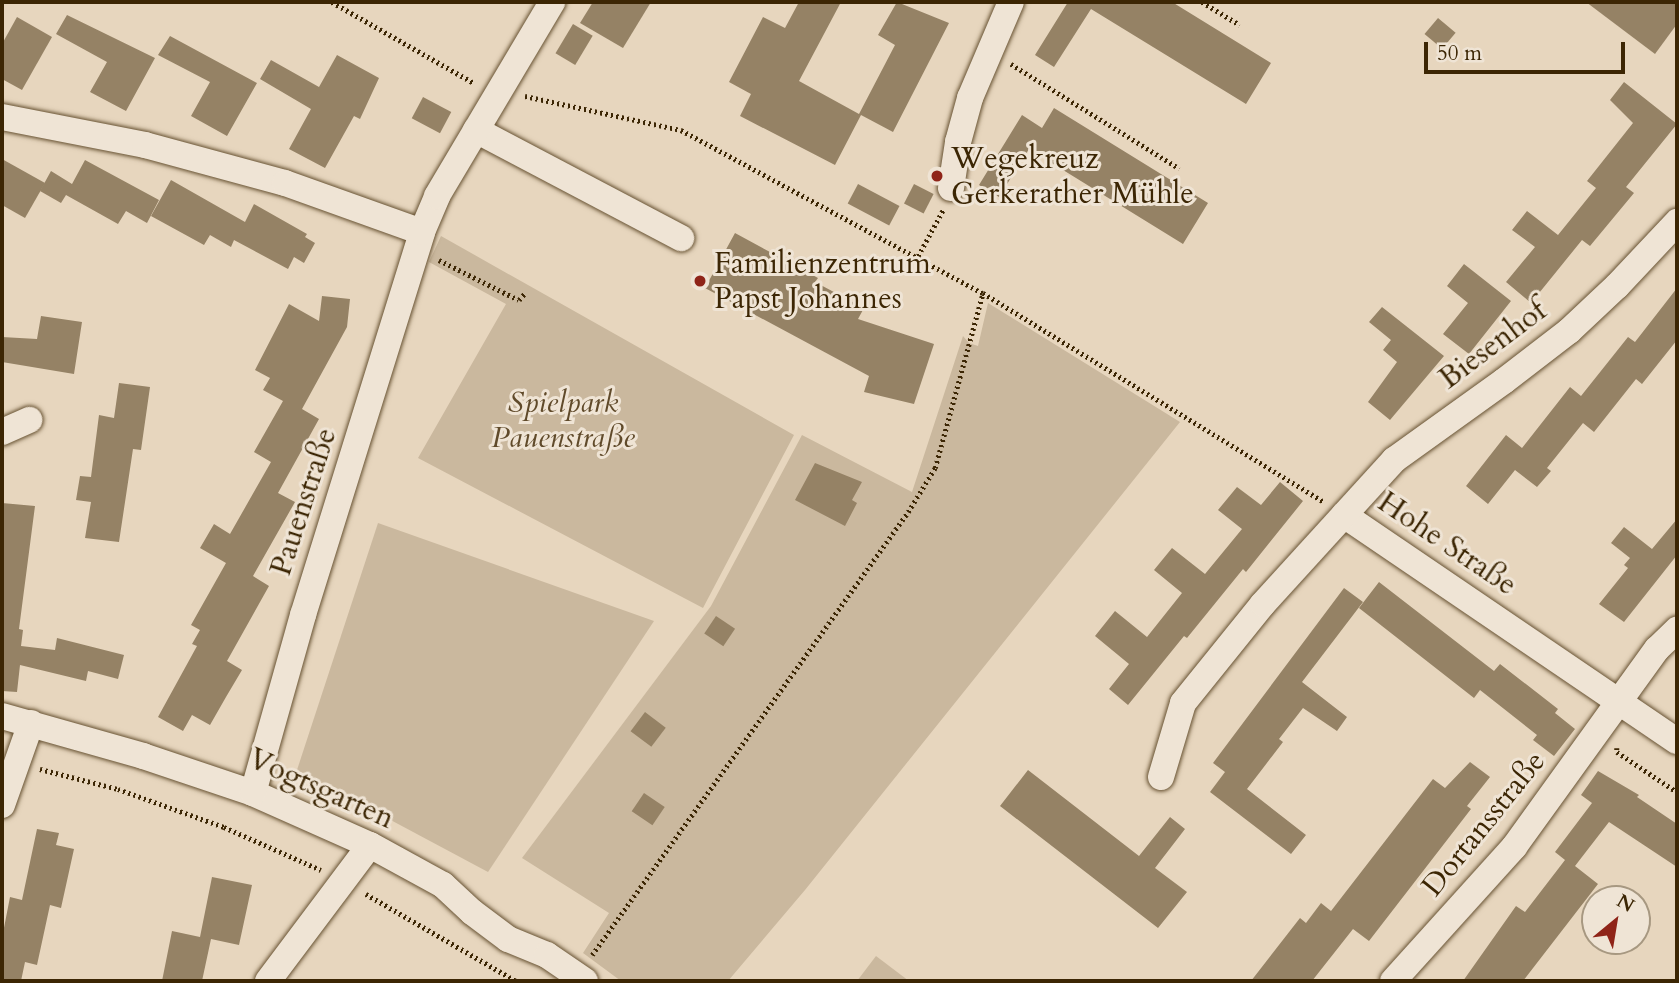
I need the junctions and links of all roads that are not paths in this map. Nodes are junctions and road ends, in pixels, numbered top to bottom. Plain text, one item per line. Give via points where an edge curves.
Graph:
1 (552, 2) edge
2 (1000, 9) edge
3 (2, 117) edge
4 (476, 130) junction
5 (951, 188) road end
6 (1677, 222) edge
7 (681, 238) dead end
8 (420, 240) junction
9 (29, 420) dead end
10 (2, 432) edge
11 (1344, 515) junction
12 (1677, 630) edge
13 (1615, 708) junction
14 (2, 716) edge
15 (31, 723) junction
16 (1677, 741) edge
17 (1161, 777) dead end
18 (253, 793) junction
19 (2, 805) edge
20 (370, 845) junction
21 (583, 980) edge
22 (268, 981) edge
23 (1393, 981) edge

1 - 4 street, Pauenstraße
2 - 5 street via 990,50 970,98
3 - 8 street via 145,145 285,183
4 - 7 street
4 - 8 street, Pauenstraße via 437,196
6 - 11 street, Biesenhof via 1569,331 1394,460
8 - 18 street, Pauenstraße via 303,615
9 - 10 street
11 - 13 street, Hohe Straße
11 - 17 street, Hohe Straße via 1263,604 1183,703
12 - 13 street via 1657,649
13 - 16 street, Hohe Straße
13 - 23 street, Dortansstraße via 1514,847
14 - 15 street, Vogtsgarten
15 - 18 street, Vogtsgarten
15 - 19 street
18 - 20 street, Vogtsgarten
20 - 21 street, Vogtsgarten via 443,885 508,939 547,955
20 - 22 street

